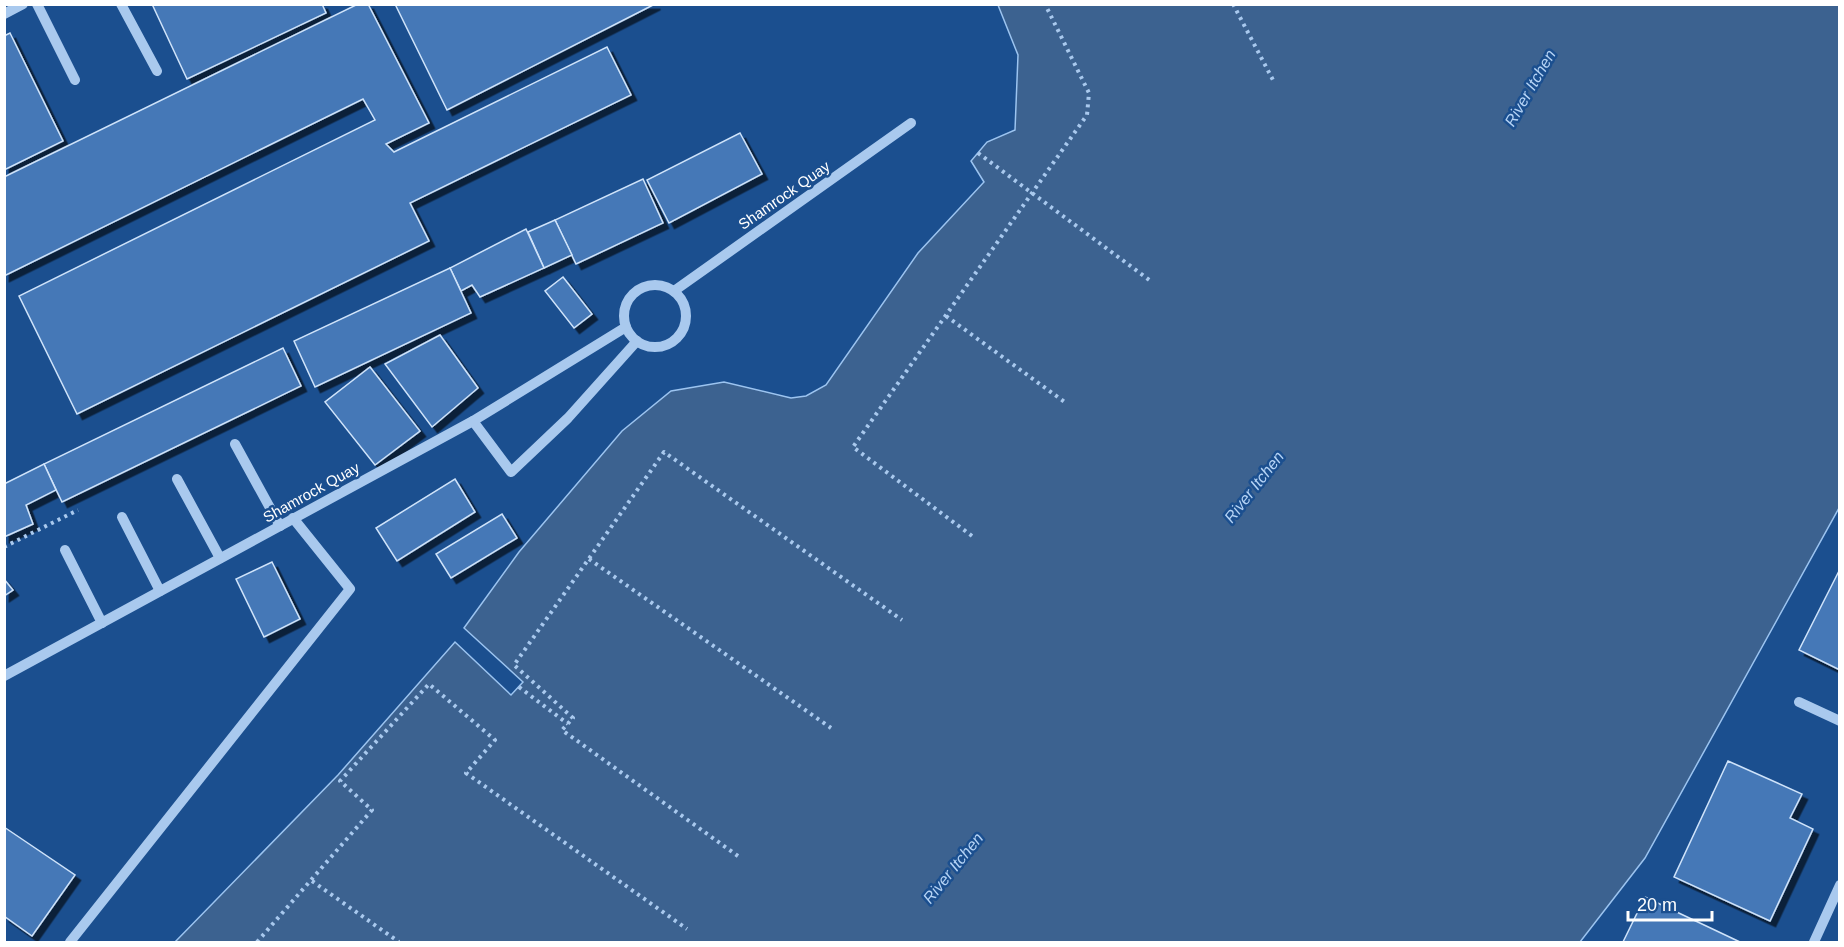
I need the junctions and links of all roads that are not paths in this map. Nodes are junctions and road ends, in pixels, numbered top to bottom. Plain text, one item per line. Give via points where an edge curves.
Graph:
1 (23, 4) edge
2 (37, 4) edge
3 (121, 4) edge
4 (4, 14) edge
5 (157, 71) dead end
6 (75, 80) dead end
7 (911, 123) dead end
8 (674, 291) junction
9 (626, 327) junction
10 (637, 341) junction
11 (473, 421) junction
12 (235, 444) dead end
13 (177, 479) dead end
14 (122, 517) dead end
15 (293, 518) junction
16 (280, 526) junction
17 (65, 550) dead end
18 (220, 558) junction
19 (160, 591) junction
20 (102, 623) junction
21 (4, 676) edge
22 (1799, 702) dead end
23 (1839, 721) edge
24 (1839, 885) edge
25 (70, 942) edge
26 (1814, 942) edge

1 - 4 lane
2 - 6 lane
3 - 5 lane
7 - 8 lane, Shamrock Quay
8 - 9 lane via 657,286 637,291 626,308
8 - 10 lane via 686,311 681,334 660,347
9 - 10 lane
9 - 11 lane, Shamrock Quay
10 - 11 lane via 568,418 511,472
11 - 15 lane, Shamrock Quay
12 - 16 lane
13 - 18 lane
14 - 19 lane
15 - 16 lane, Shamrock Quay
15 - 25 lane via 350,589
16 - 18 lane, Shamrock Quay
17 - 20 lane
18 - 19 lane, Shamrock Quay
19 - 20 lane, Shamrock Quay
20 - 21 lane, Shamrock Quay
22 - 23 lane
24 - 26 lane

